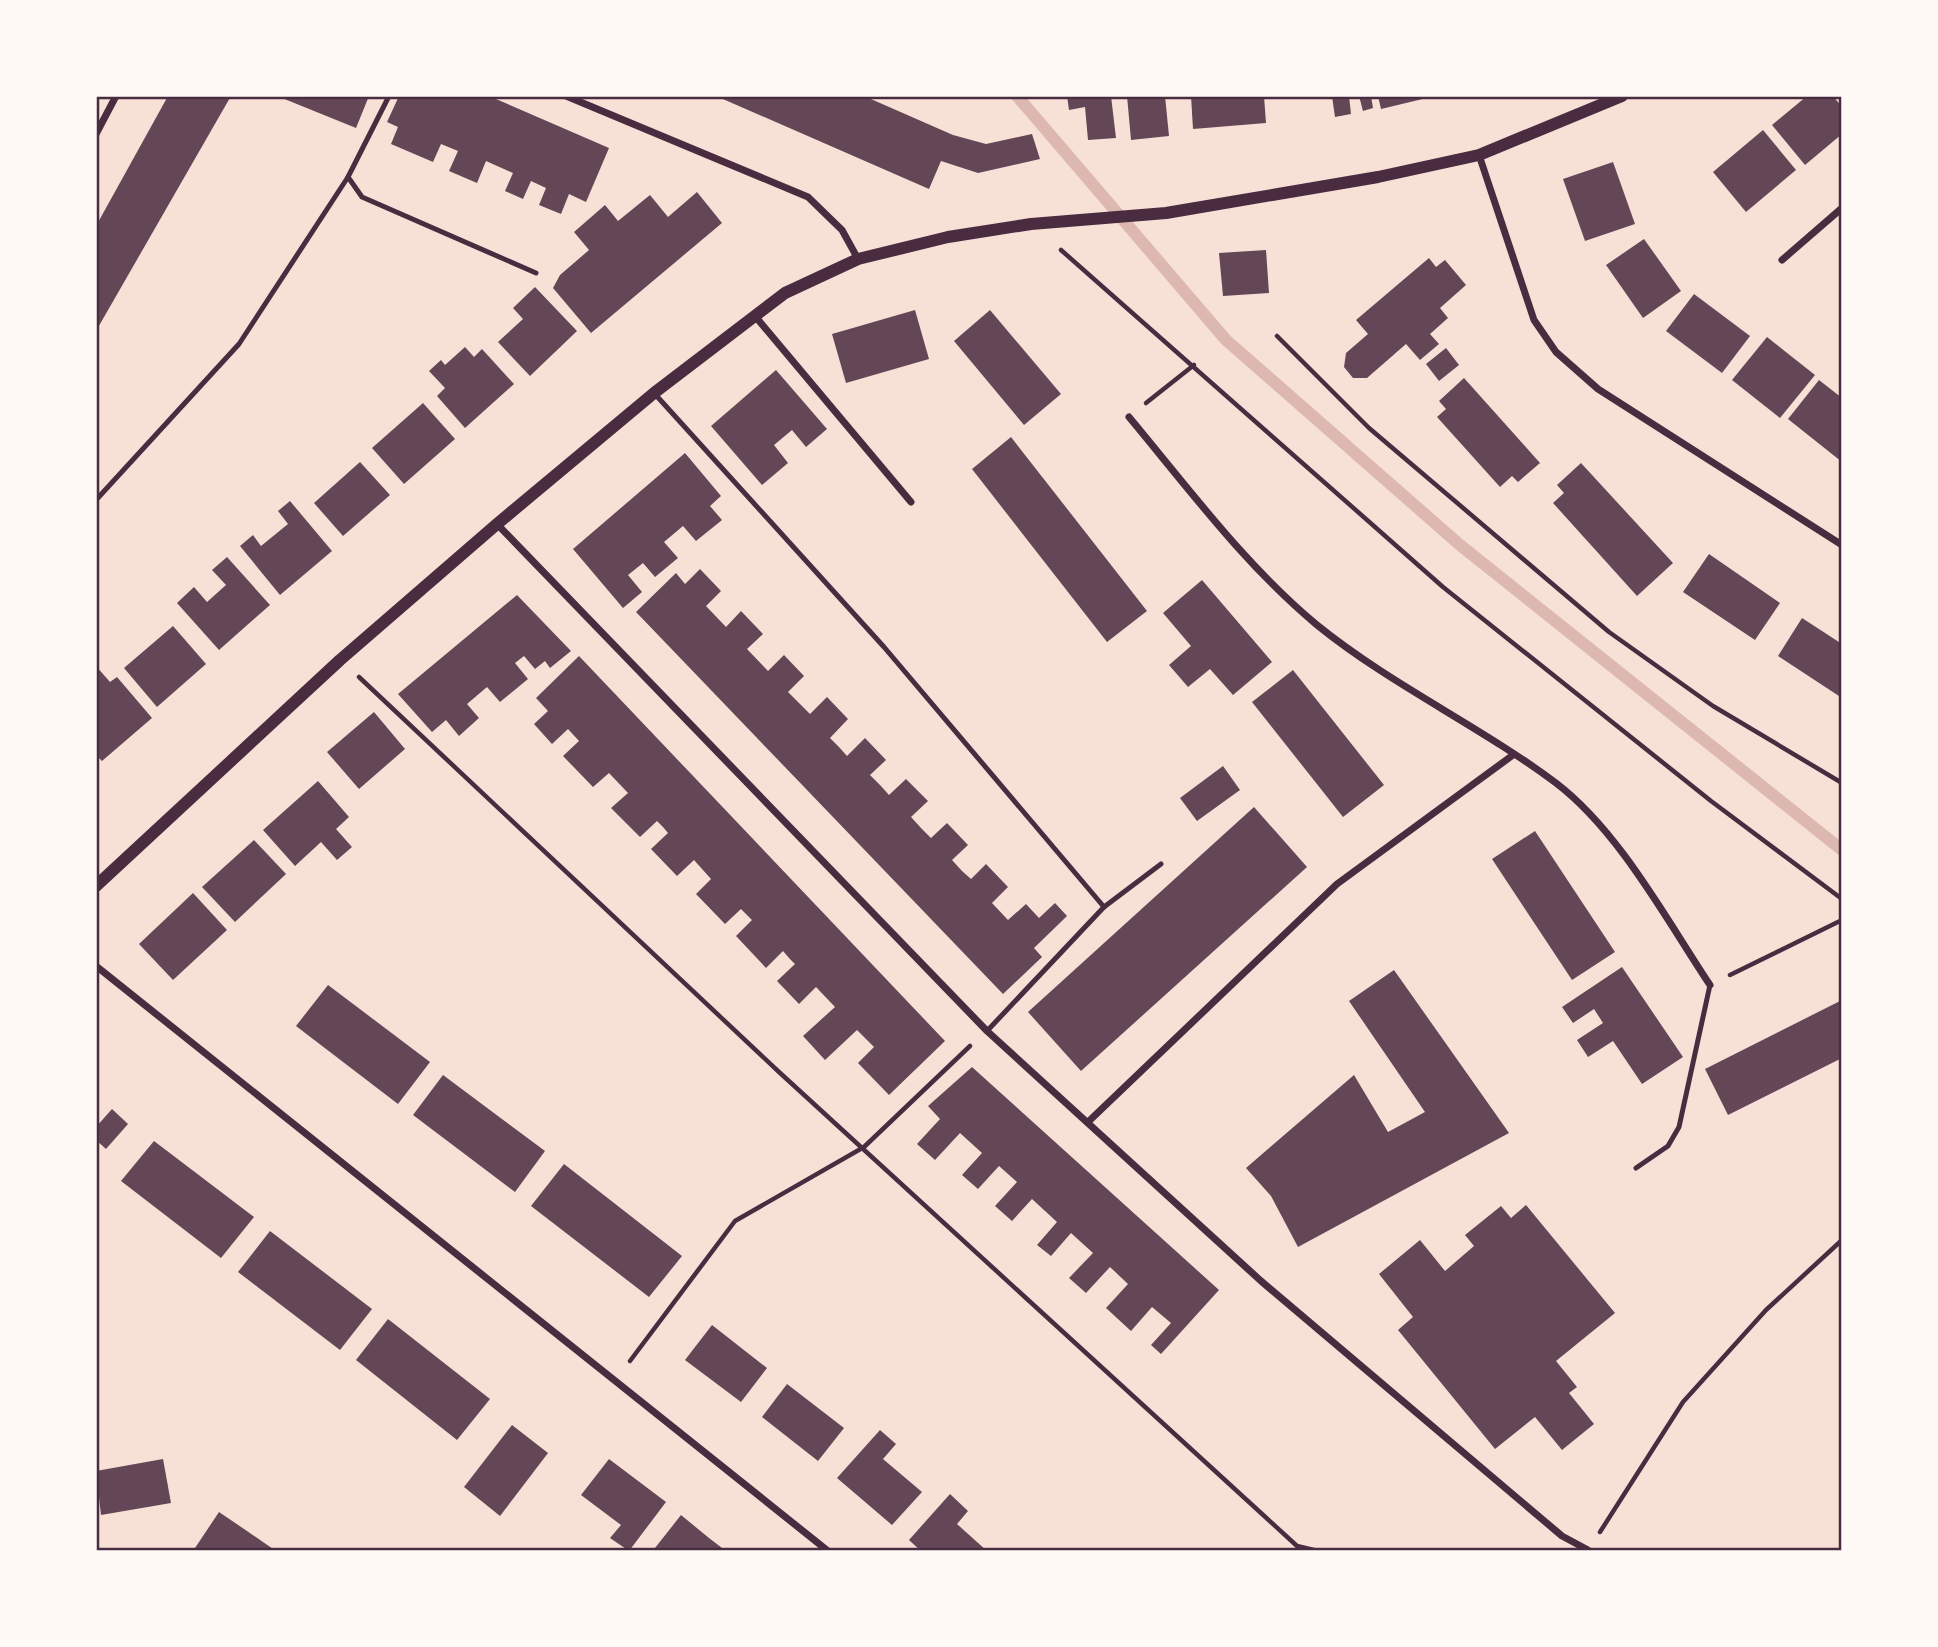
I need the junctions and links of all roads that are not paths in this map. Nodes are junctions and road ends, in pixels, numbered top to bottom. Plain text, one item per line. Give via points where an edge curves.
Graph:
1 (116, 96) edge
2 (389, 96) edge
3 (566, 96) edge
4 (1622, 96) edge
5 (96, 134) edge
6 (1479, 155) junction
7 (348, 177) junction
8 (1842, 208) edge
9 (858, 259) junction
10 (1782, 260) dead end
11 (536, 272) dead end
12 (755, 316) junction
13 (654, 393) junction
14 (1129, 417) road end
15 (96, 500) edge
16 (911, 502) dead end
17 (497, 524) junction
18 (1842, 545) edge
19 (1513, 755) junction
20 (1161, 864) dead end
21 (96, 886) edge
22 (1104, 907) junction
23 (96, 966) edge
24 (1710, 985) joint
25 (987, 1031) junction
26 (1088, 1122) junction
27 (1636, 1168) dead end
28 (1588, 1550) edge
29 (828, 1551) edge

1 - 5 street
2 - 7 lane
3 - 9 street via 808,197 842,230
4 - 6 street
6 - 9 street via 1166,213 1031,224 948,237
6 - 18 street via 1534,320 1556,352 1598,389
7 - 11 lane via 362,197
7 - 15 lane via 239,344
8 - 10 street
9 - 12 street via 785,293
12 - 13 street
12 - 16 street
13 - 17 street
13 - 22 lane via 884,646
14 - 19 street via 1252,565 1318,626
17 - 21 street via 340,660
17 - 25 street
19 - 24 street via 1557,784 1594,820
19 - 26 street via 1337,884
20 - 22 lane
22 - 25 lane
23 - 29 street
24 - 27 lane via 1679,1127 1668,1146
25 - 26 street
26 - 28 street via 1261,1281 1562,1536

